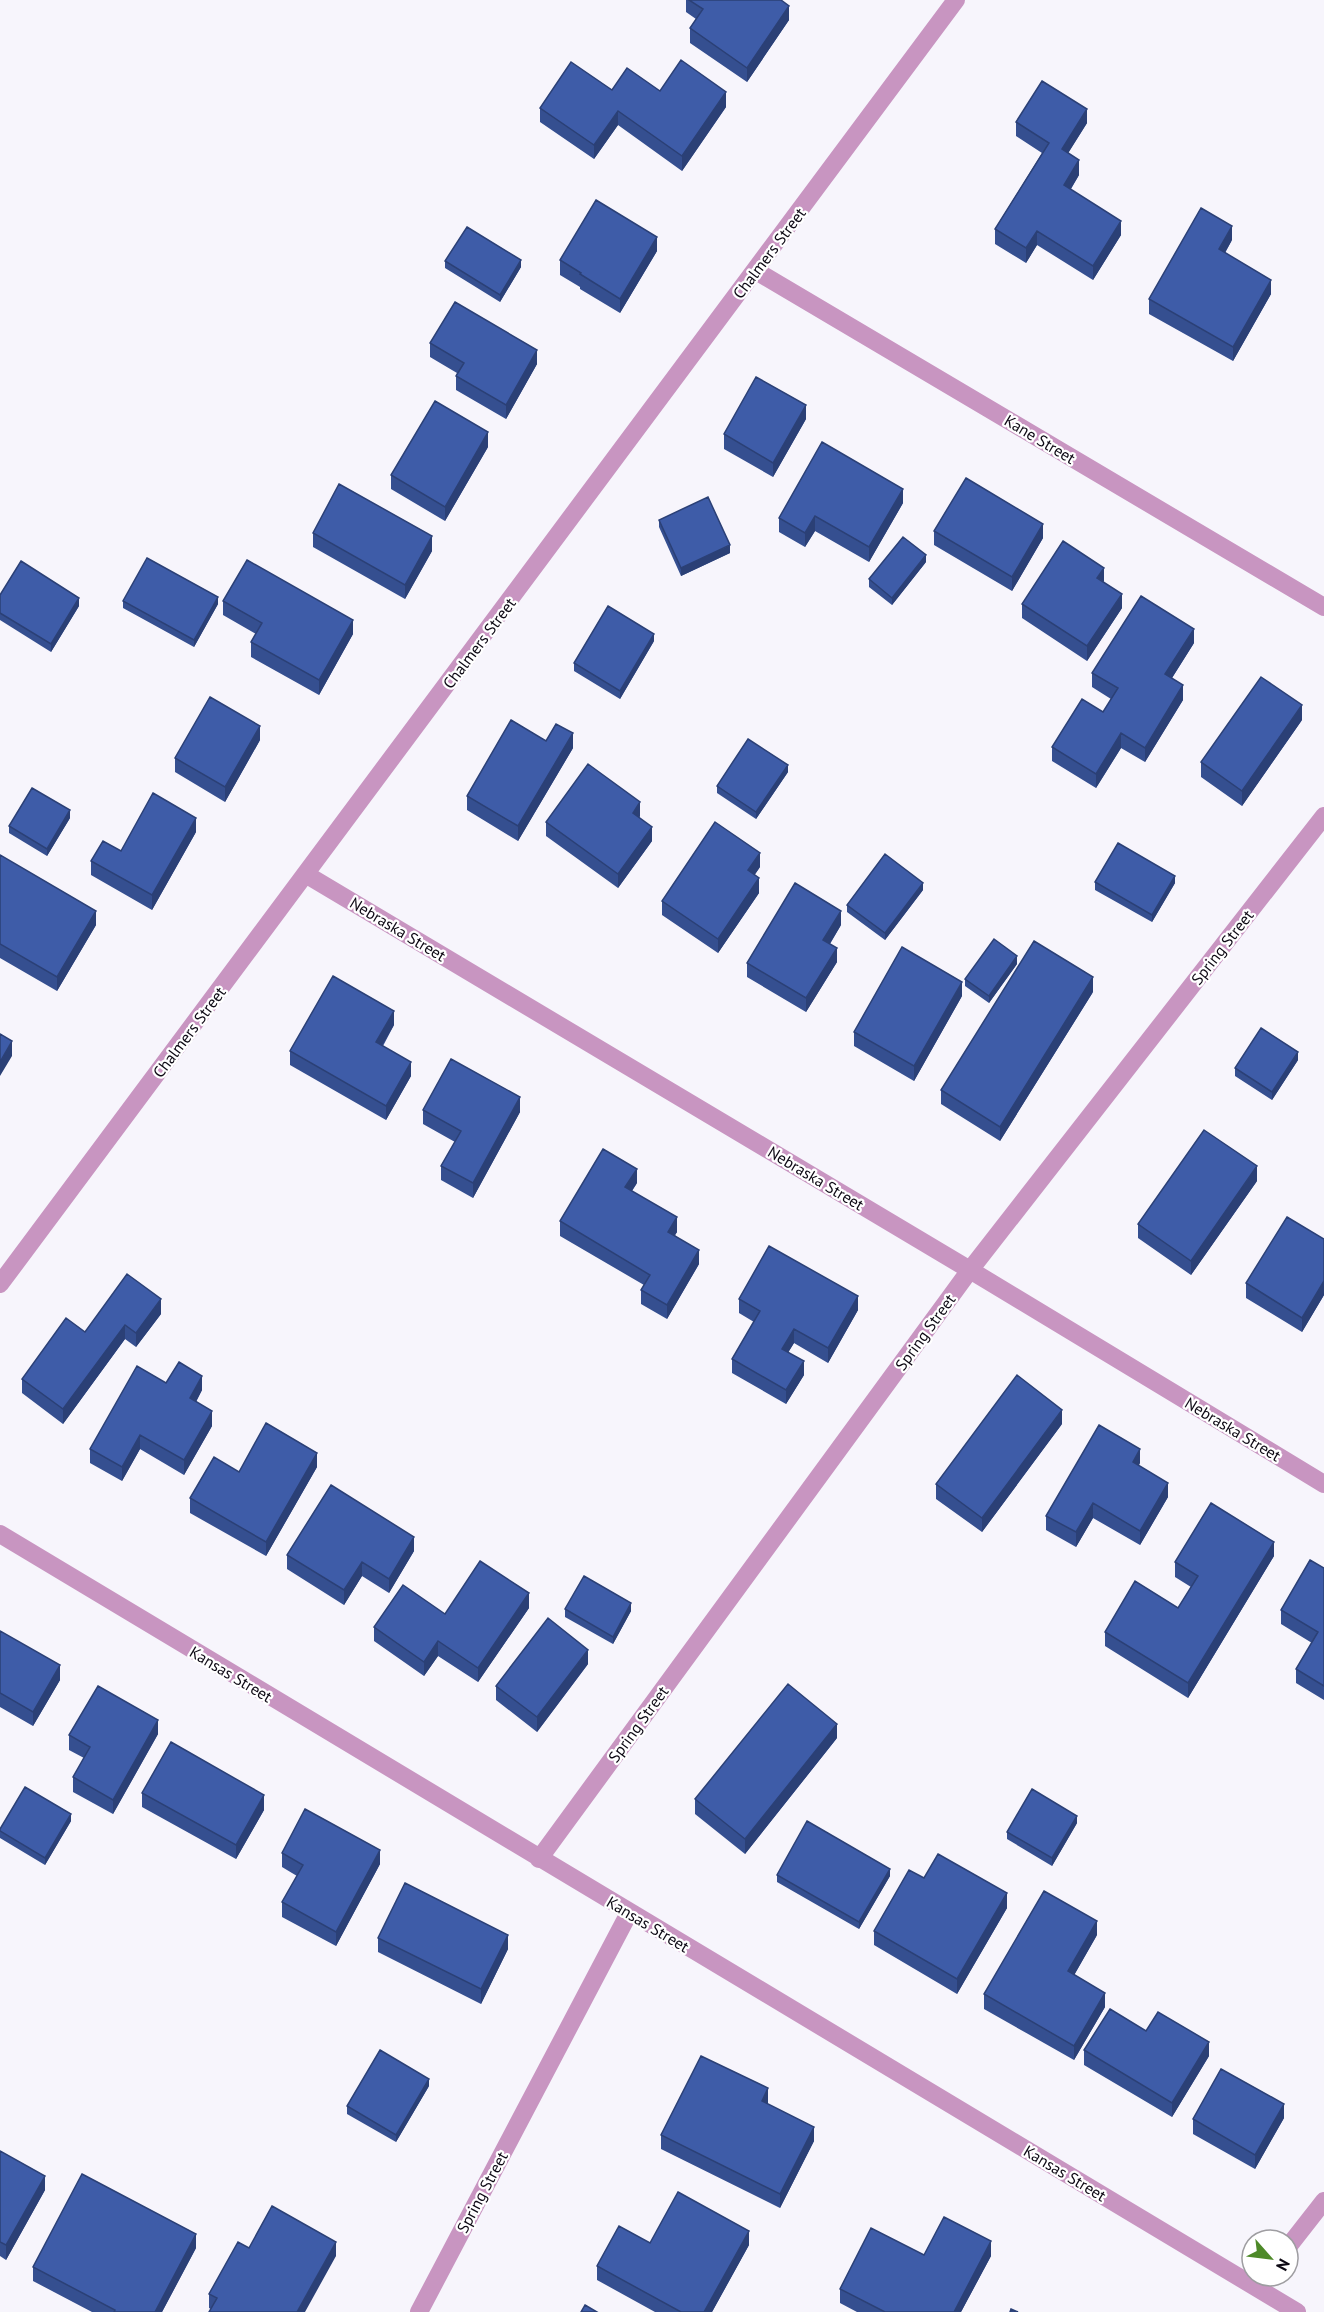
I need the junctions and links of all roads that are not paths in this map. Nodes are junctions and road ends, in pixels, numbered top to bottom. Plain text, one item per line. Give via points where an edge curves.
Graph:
1 (956, 0) edge
2 (756, 271) junction
3 (1324, 607) edge
4 (1324, 816) edge
5 (307, 875) junction
6 (970, 1270) junction
7 (0, 1284) edge
8 (1324, 1484) edge
9 (0, 1534) edge
10 (539, 1859) junction
11 (629, 1913) junction
12 (1324, 2201) edge
13 (1300, 2232) edge
14 (1240, 2270) edge
15 (1268, 2288) edge
16 (419, 2312) edge
17 (1297, 2312) edge

1 - 2 street, Chalmers Street
2 - 3 street, Kane Street
2 - 5 street, Chalmers Street
4 - 6 street, Spring Street
5 - 6 street, Nebraska Street
5 - 7 street, Chalmers Street
6 - 8 street, Nebraska Street
6 - 10 street, Spring Street
9 - 10 street, Kansas Street
10 - 11 street, Kansas Street
11 - 14 street, Kansas Street
11 - 16 street, Spring Street
12 - 13 street
15 - 17 street, Kansas Street

